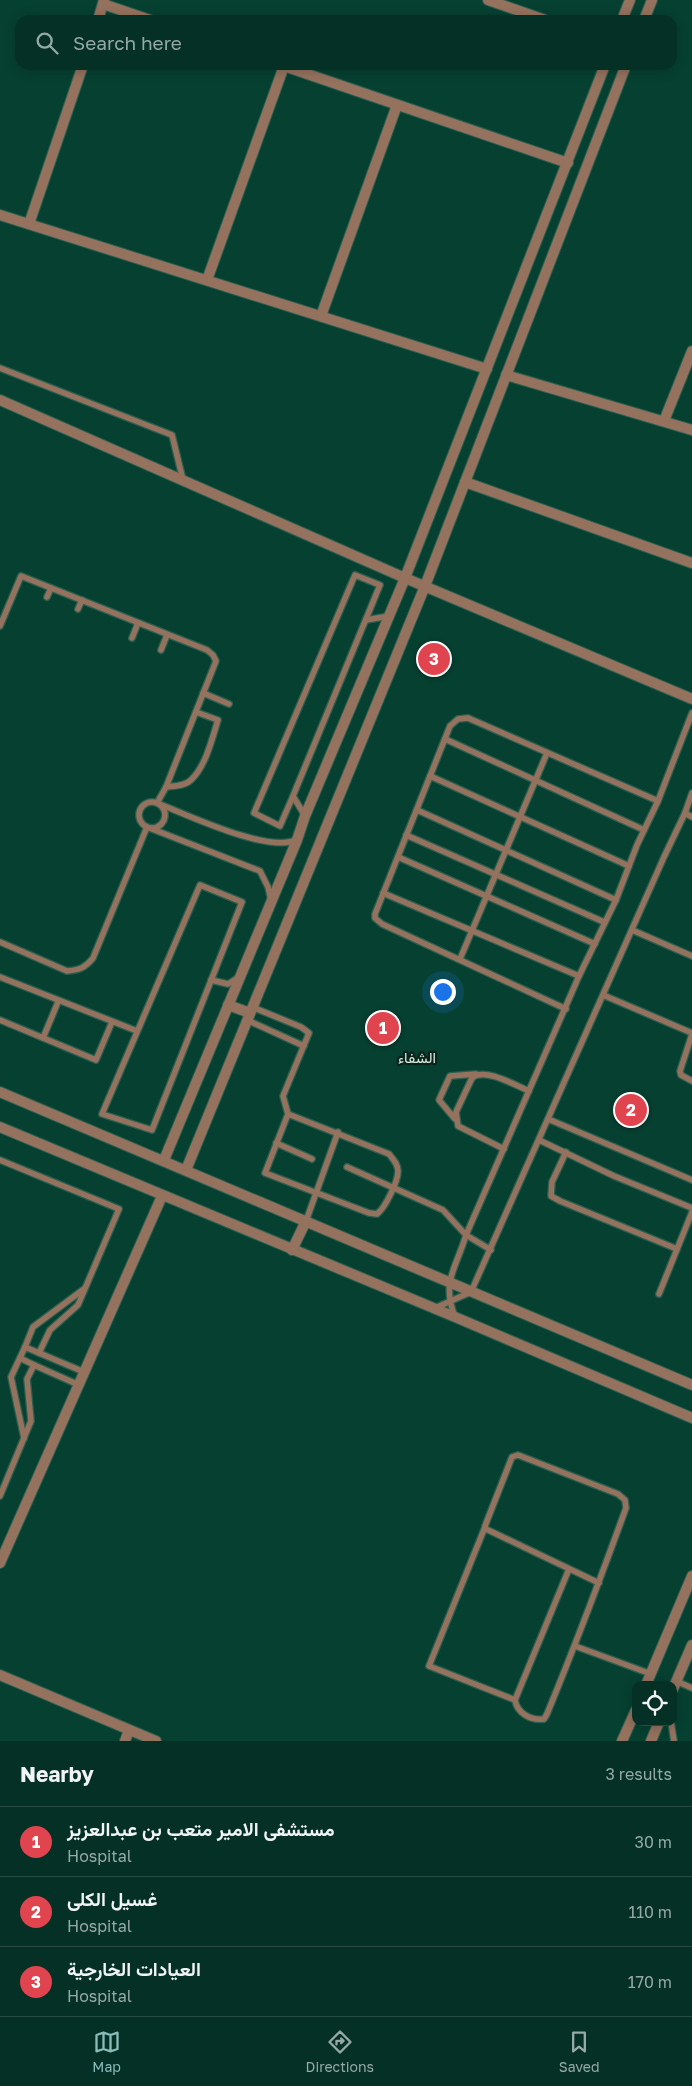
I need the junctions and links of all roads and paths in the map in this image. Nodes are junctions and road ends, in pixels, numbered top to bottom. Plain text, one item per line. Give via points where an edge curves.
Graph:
1 (630, 0) edge
2 (652, 0) edge
3 (493, 1) edge
4 (104, 2) edge
5 (100, 15) edge
6 (137, 15) edge
7 (531, 15) edge
8 (624, 15) edge
9 (646, 15) edge
10 (80, 70) edge
11 (281, 70) edge
12 (294, 70) edge
13 (603, 70) edge
14 (624, 70) edge
15 (397, 105) junction
16 (568, 163) junction
17 (0, 215) edge
18 (29, 224) junction
19 (207, 280) junction
20 (321, 316) junction
21 (692, 351) edge
22 (0, 368) edge
23 (487, 369) junction
24 (506, 375) junction
25 (0, 400) edge
26 (664, 422) junction
27 (692, 430) edge
28 (183, 480) junction
29 (465, 482) junction
30 (692, 563) edge
31 (405, 578) junction
32 (425, 586) junction
33 (51, 588) junction
34 (47, 598) dead end
35 (82, 600) junction
36 (78, 609) dead end
37 (390, 616) junction
38 (366, 620) junction
39 (138, 623) junction
40 (0, 626) edge
41 (167, 635) junction
42 (132, 638) dead end
43 (161, 650) dead end
44 (203, 693) junction
45 (692, 699) edge
46 (229, 704) dead end
47 (196, 712) junction
48 (692, 713) edge
49 (445, 739) junction
50 (547, 753) junction
51 (430, 776) junction
52 (535, 781) junction
53 (166, 787) junction
54 (692, 793) edge
55 (293, 796) junction
56 (658, 801) junction
57 (158, 803) junction
58 (417, 810) junction
59 (685, 813) junction
60 (305, 816) junction
61 (520, 817) junction
62 (692, 817) edge
63 (147, 827) junction
64 (644, 830) junction
65 (406, 836) junction
66 (297, 840) junction
67 (506, 850) junction
68 (398, 857) junction
69 (629, 866) junction
70 (495, 874) junction
71 (383, 893) junction
72 (486, 896) junction
73 (616, 900) junction
74 (272, 902) junction
75 (604, 922) junction
76 (632, 930) junction
77 (471, 931) junction
78 (0, 942) edge
79 (595, 944) junction
80 (692, 956) edge
81 (460, 959) junction
82 (241, 976) junction
83 (579, 976) junction
84 (0, 977) edge
85 (211, 980) junction
86 (603, 995) junction
87 (58, 1002) junction
88 (228, 1005) junction
89 (566, 1009) junction
90 (250, 1013) junction
91 (0, 1020) edge
92 (112, 1022) junction
93 (137, 1032) junction
94 (692, 1033) edge
95 (43, 1038) junction
96 (304, 1046) junction
97 (476, 1074) junction
98 (692, 1081) edge
99 (529, 1091) junction
100 (0, 1092) edge
101 (288, 1114) junction
102 (455, 1119) junction
103 (548, 1119) junction
104 (0, 1128) edge
105 (338, 1132) junction
106 (540, 1140) junction
107 (276, 1143) junction
108 (504, 1150) junction
109 (566, 1152) junction
110 (312, 1159) dead end
111 (0, 1160) edge
112 (164, 1160) junction
113 (347, 1167) dead end
114 (186, 1170) junction
115 (692, 1180) edge
116 (393, 1187) junction
117 (316, 1192) junction
118 (162, 1196) junction
119 (692, 1208) edge
120 (692, 1212) edge
121 (306, 1221) junction
122 (466, 1235) junction
123 (677, 1249) junction
124 (292, 1250) junction
125 (491, 1250) junction
126 (448, 1282) junction
127 (86, 1288) junction
128 (472, 1292) junction
129 (658, 1294) dead end
130 (449, 1303) junction
131 (434, 1308) junction
132 (454, 1317) junction
133 (25, 1347) junction
134 (39, 1353) junction
135 (20, 1358) junction
136 (34, 1365) junction
137 (84, 1372) junction
138 (79, 1384) junction
139 (692, 1386) edge
140 (692, 1418) edge
141 (25, 1440) junction
142 (0, 1496) edge
143 (485, 1527) junction
144 (0, 1563) edge
145 (569, 1569) junction
146 (692, 1576) edge
147 (599, 1583) junction
148 (692, 1645) edge
149 (575, 1646) junction
150 (651, 1674) junction
151 (0, 1675) edge
152 (648, 1681) edge
153 (677, 1681) edge
154 (677, 1685) edge
155 (692, 1688) edge
156 (515, 1700) junction
157 (632, 1719) edge
158 (657, 1726) edge
159 (672, 1726) edge
160 (129, 1730) junction
161 (124, 1741) edge
162 (156, 1741) edge
163 (622, 1741) edge
164 (651, 1741) edge
165 (674, 1741) edge

1 - 8 street
2 - 9 street
3 - 7 street
4 - 5 street
4 - 6 street
10 - 18 street
11 - 19 street
12 - 15 street
13 - 16 street
14 - 24 street
15 - 16 street
15 - 20 street
16 - 23 street
17 - 18 street
18 - 19 street
19 - 20 street
20 - 23 street
21 - 26 street
22 - 28 lane via 172,434
23 - 31 street
24 - 26 street
24 - 29 street
25 - 28 street
26 - 27 street
28 - 31 street
29 - 30 street
29 - 32 street
31 - 32 street
31 - 37 street
32 - 45 street
32 - 90 street
33 - 34 lane
33 - 35 lane
33 - 40 lane via 21,576
35 - 36 lane
35 - 39 lane
37 - 38 lane
37 - 60 street
38 - 55 lane
38 - 55 lane via 380,585 355,575 254,813 280,826
39 - 41 lane
39 - 42 lane
41 - 43 lane
41 - 44 lane via 213,655 216,661
44 - 46 lane
44 - 47 lane
47 - 53 lane
47 - 53 lane via 218,720 204,758 192,780
48 - 56 lane
49 - 50 lane via 450,726 458,719 468,718
49 - 51 lane
49 - 52 lane
50 - 52 lane
50 - 56 lane
51 - 58 lane
51 - 61 lane
52 - 61 lane
52 - 64 lane
53 - 57 lane
54 - 59 lane
55 - 60 lane
56 - 64 lane
57 - 63 lane via 165,813 164,822 158,827
57 - 63 lane via 147,803 141,809 141,822
57 - 66 lane via 244,836 275,843
58 - 65 lane
58 - 67 lane
59 - 62 lane
59 - 76 lane
60 - 66 street
61 - 67 lane
61 - 69 lane
63 - 74 lane via 260,871
63 - 78 lane via 88,965 67,971
64 - 69 lane
65 - 68 lane
65 - 70 lane
66 - 74 street
67 - 70 lane
67 - 73 lane
68 - 71 lane
68 - 72 lane
69 - 73 lane
70 - 72 lane
70 - 75 lane
71 - 77 lane
71 - 81 lane via 375,914 378,921
72 - 77 lane
72 - 79 lane
73 - 75 lane
74 - 82 street
75 - 79 lane
76 - 80 lane
76 - 86 lane
77 - 81 lane
77 - 83 lane
79 - 83 lane
81 - 89 lane
82 - 85 lane via 228,984
82 - 88 street
83 - 89 lane
84 - 87 lane
85 - 93 lane via 242,902 200,884
85 - 93 lane via 152,1130 102,1114
86 - 94 lane
86 - 103 lane
87 - 92 lane
87 - 95 lane
88 - 90 street
88 - 112 street
89 - 99 lane
90 - 96 lane
90 - 96 lane via 307,1030 309,1033
90 - 114 street
91 - 95 lane
92 - 93 lane
92 - 95 lane via 96,1060
94 - 98 lane via 680,1071
96 - 101 lane via 283,1096
97 - 99 lane via 485,1073
97 - 102 lane
97 - 102 lane via 450,1076 439,1100
99 - 108 lane
100 - 112 street
101 - 105 lane
101 - 107 lane
102 - 108 lane via 464,1130
103 - 106 lane
103 - 115 lane
104 - 118 street
105 - 116 lane via 389,1154 397,1164 398,1173
105 - 117 lane
106 - 109 lane
106 - 125 lane
107 - 110 lane
107 - 117 lane via 265,1173
108 - 122 lane
109 - 119 lane
109 - 123 lane via 552,1182 551,1196
111 - 127 lane via 119,1208
112 - 114 street
113 - 116 lane
114 - 121 street
116 - 117 lane via 383,1210 377,1214
116 - 122 lane via 443,1210
117 - 121 lane
118 - 124 street
118 - 137 street
120 - 123 lane
121 - 124 street
121 - 126 street
122 - 125 lane
122 - 126 lane
123 - 129 lane
124 - 131 street
125 - 128 lane
126 - 128 street
126 - 130 lane
127 - 133 lane via 33,1327
127 - 134 lane via 78,1305 50,1330
128 - 130 lane
128 - 139 street
130 - 131 lane
130 - 132 lane
131 - 132 street
132 - 140 street
133 - 134 lane
133 - 135 lane
134 - 137 lane
135 - 136 lane
135 - 141 lane via 11,1377
136 - 138 lane
136 - 141 lane via 27,1379 31,1421
137 - 138 street
138 - 144 street
141 - 142 lane
143 - 145 lane via 491,1533
143 - 147 lane via 512,1457 518,1455 618,1494 625,1500 626,1508
143 - 156 lane via 429,1666
145 - 147 lane
145 - 156 lane
146 - 150 street
147 - 149 lane
148 - 153 street
149 - 150 lane
149 - 156 lane via 544,1719 537,1720 520,1713
150 - 152 street
151 - 160 street
154 - 155 lane
157 - 163 street
158 - 164 street
159 - 165 lane
160 - 161 street
160 - 162 street

